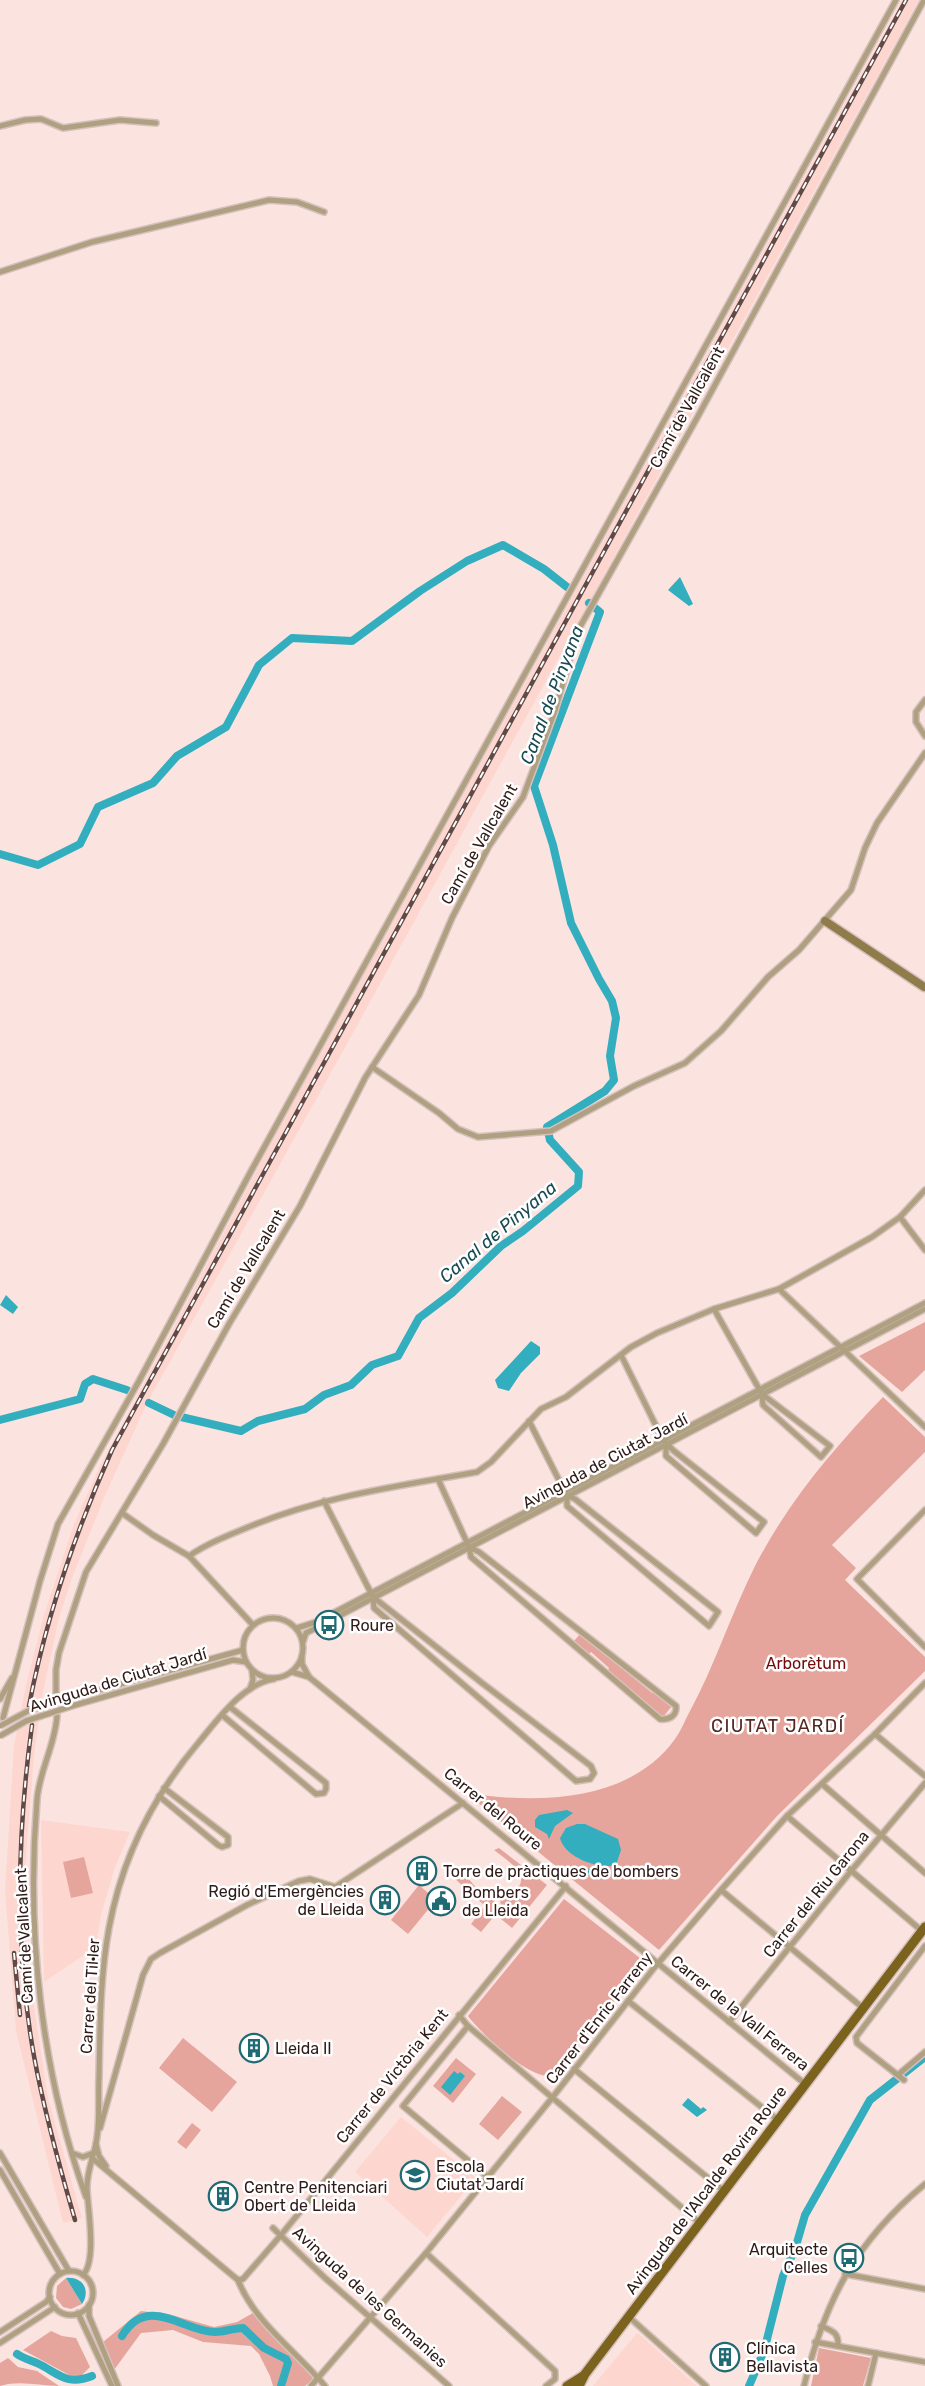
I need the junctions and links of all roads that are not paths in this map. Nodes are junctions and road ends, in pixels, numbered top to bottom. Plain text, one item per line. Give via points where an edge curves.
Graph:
1 (896, 0) edge
2 (924, 0) edge
3 (156, 123) dead end
4 (0, 126) edge
5 (324, 212) dead end
6 (0, 272) edge
7 (925, 700) edge
8 (925, 736) edge
9 (925, 753) edge
10 (825, 921) junction
11 (924, 987) edge
12 (372, 1067) junction
13 (925, 1190) edge
14 (900, 1217) junction
15 (925, 1250) edge
16 (779, 1289) junction
17 (925, 1303) edge
18 (714, 1309) junction
19 (925, 1309) edge
20 (843, 1349) junction
21 (621, 1355) junction
22 (760, 1392) junction
23 (529, 1421) junction
24 (925, 1427) edge
25 (664, 1442) junction
26 (438, 1479) junction
27 (566, 1494) junction
28 (324, 1501) junction
29 (925, 1510) edge
30 (122, 1513) junction
31 (468, 1545) junction
32 (189, 1556) junction
33 (651, 1558) junction
34 (643, 1569) junction
35 (372, 1595) junction
36 (253, 1625) junction
37 (575, 1625) junction
38 (297, 1628) junction
39 (566, 1637) junction
40 (303, 1642) junction
41 (925, 1647) edge
42 (243, 1650) junction
43 (303, 1657) junction
44 (246, 1662) junction
45 (16, 1668) junction
46 (252, 1670) junction
47 (292, 1672) junction
48 (309, 1677) junction
49 (274, 1679) junction
50 (482, 1683) junction
51 (925, 1683) edge
52 (250, 1689) junction
53 (474, 1693) junction
54 (56, 1696) dead end
55 (0, 1699) edge
56 (230, 1707) junction
57 (57, 1716) dead end
58 (222, 1716) junction
59 (3, 1719) dead end
60 (0, 1726) edge
61 (875, 1734) junction
62 (0, 1736) edge
63 (925, 1776) edge
64 (925, 1783) edge
65 (822, 1784) junction
66 (164, 1788) junction
67 (159, 1796) junction
68 (463, 1803) junction
69 (787, 1816) junction
70 (881, 1835) junction
71 (850, 1871) junction
72 (925, 1873) edge
73 (566, 1886) junction
74 (721, 1890) junction
75 (924, 1929) edge
76 (790, 1946) junction
77 (925, 1946) edge
78 (658, 1964) junction
79 (628, 2001) junction
80 (863, 2008) junction
81 (459, 2015) junction
82 (871, 2017) junction
83 (729, 2022) junction
84 (851, 2024) junction
85 (468, 2026) junction
86 (925, 2052) edge
87 (574, 2069) junction
88 (899, 2074) junction
89 (904, 2080) dead end
90 (805, 2084) junction
91 (552, 2098) junction
92 (778, 2120) junction
93 (98, 2136) junction
94 (96, 2143) junction
95 (0, 2153) edge
96 (72, 2153) junction
97 (93, 2156) junction
98 (0, 2170) edge
99 (88, 2172) junction
100 (114, 2177) junction
101 (488, 2177) junction
102 (925, 2184) edge
103 (724, 2191) junction
104 (88, 2204) junction
105 (700, 2223) junction
106 (273, 2228) dead end
107 (281, 2235) junction
108 (426, 2253) junction
109 (69, 2271) junction
110 (60, 2274) junction
111 (845, 2274) junction
112 (83, 2275) junction
113 (238, 2280) junction
114 (925, 2289) edge
115 (50, 2297) junction
116 (89, 2305) junction
117 (55, 2307) junction
118 (78, 2313) junction
119 (629, 2316) junction
120 (371, 2318) junction
121 (821, 2326) junction
122 (0, 2332) edge
123 (815, 2342) junction
124 (0, 2343) edge
125 (838, 2346) junction
126 (876, 2353) junction
127 (925, 2362) edge
128 (585, 2374) junction
129 (319, 2379) junction
130 (112, 2386) edge
131 (118, 2386) edge
132 (312, 2386) edge
133 (325, 2386) edge
134 (448, 2386) edge
135 (546, 2386) edge
136 (567, 2386) edge
137 (579, 2386) edge
138 (706, 2386) edge
139 (804, 2386) edge
140 (868, 2386) edge

1 - 45 street via 58,1524
2 - 12 street, Camí de Vallcalent via 590,609 575,640 555,711 523,796 489,846 419,995
3 - 4 street via 120,120 63,128 41,119
5 - 6 street via 297,202 269,200 92,243
7 - 8 street via 915,712
9 - 10 street via 876,823 851,890
10 - 11 street
10 - 12 street via 721,1031 685,1063 548,1131 478,1137 458,1129
12 - 30 street, Camí de Vallcalent via 300,1206
13 - 14 street
14 - 15 street
14 - 16 street
16 - 18 street
16 - 20 street
17 - 20 street, Avinguda de Ciutat Jardí
18 - 21 street via 657,1333
18 - 22 street
19 - 20 street, Avinguda de Ciutat Jardí
20 - 22 street, Avinguda de Ciutat Jardí
20 - 24 street
21 - 23 street
21 - 25 street
22 - 22 street via 763,1405 820,1457 830,1446
22 - 25 street, Avinguda de Ciutat Jardí
23 - 26 street via 477,1472
23 - 27 street
25 - 25 street via 666,1456 756,1533 764,1522
25 - 27 street, Avinguda de Ciutat Jardí
26 - 28 street
26 - 31 street
27 - 31 street, Avinguda de Ciutat Jardí
27 - 33 street
27 - 34 street via 567,1506
28 - 32 street via 287,1511
28 - 35 street
29 - 41 street via 857,1579
30 - 32 street
30 - 54 street, Camí de Vallcalent via 82,1580 59,1653
31 - 35 street, Avinguda de Ciutat Jardí
31 - 37 street
31 - 39 street via 471,1557
32 - 36 street
33 - 34 street
33 - 34 street via 718,1612 715,1619 709,1626
35 - 38 street, Avinguda de Ciutat Jardí
35 - 40 street, Avinguda de Ciutat Jardí via 306,1633
35 - 50 street
35 - 53 street via 375,1608
36 - 38 street via 280,1618
36 - 42 street
37 - 39 street
37 - 39 street via 676,1706 672,1717 660,1719
38 - 40 street
40 - 43 street
42 - 44 street
42 - 60 street, Avinguda de Ciutat Jardí, bridge via 28,1711
43 - 47 street
43 - 48 street
44 - 46 street
44 - 62 street, Avinguda de Ciutat Jardí, bridge via 233,1660 72,1706 26,1721
45 - 55 street
45 - 59 street
46 - 49 street
46 - 52 street
47 - 48 street, Carrer del Roure
47 - 49 street
48 - 68 street, Carrer del Roure
49 - 52 street, Carrer del Til·ler
50 - 53 street
50 - 53 street via 591,1766 594,1773 590,1779 576,1781
51 - 61 street, Carrer d'Enric Farreny
52 - 56 street, Carrer del Til·ler
56 - 58 street, Carrer del Til·ler
56 - 58 street via 326,1783 327,1789 316,1794
57 - 96 street, Camí de Vallcalent via 38,1790 33,1858 34,1932 45,2034
58 - 66 street, Carrer del Til·ler
61 - 63 street
61 - 65 street, Carrer d'Enric Farreny
64 - 70 street, Carrer del Riu Garona
65 - 69 street, Carrer d'Enric Farreny
65 - 70 street
66 - 67 street, Carrer del Til·ler
66 - 67 street via 228,1837 228,1845 218,1845
67 - 93 street, Carrer del Til·ler via 128,1858 109,1928 102,1972
68 - 73 street, Carrer del Roure
68 - 93 street via 335,1887 310,1879 298,1881 151,1959
69 - 71 street
69 - 74 street, Carrer d'Enric Farreny
70 - 71 street, Carrer del Riu Garona
70 - 72 street
71 - 75 street
71 - 76 street, Carrer del Riu Garona
73 - 78 street, Carrer del Roure
73 - 81 street, Carrer de Victòria Kent
74 - 76 street
74 - 78 street, Carrer d'Enric Farreny
75 - 80 main road, Avinguda de l'Alcalde Rovira Roure
76 - 80 street
76 - 83 street, Carrer del Riu Garona
77 - 82 street
78 - 79 street, Carrer d'Enric Farreny
78 - 83 street, Carrer de la Vall Ferrera
79 - 87 street, Carrer d'Enric Farreny
79 - 92 street
80 - 84 main road, Avinguda de l'Alcalde Rovira Roure
81 - 85 street
81 - 107 street, Carrer de Victòria Kent
82 - 84 street
82 - 88 street via 856,2037 857,2043
83 - 90 street, Carrer de la Vall Ferrera
84 - 90 main road, Avinguda de l'Alcalde Rovira Roure
85 - 91 street
85 - 101 street, Carrer de Victòria Kent via 403,2106
86 - 88 street
87 - 91 street, Carrer d'Enric Farreny
87 - 103 street
88 - 89 street
90 - 92 main road, Avinguda de l'Alcalde Rovira Roure
91 - 101 street, Carrer d'Enric Farreny
91 - 105 street
92 - 103 main road, Avinguda de l'Alcalde Rovira Roure
93 - 94 street, Carrer del Til·ler
94 - 97 street, Carrer del Til·ler
94 - 100 street via 102,2161
95 - 109 street
96 - 97 street
96 - 104 street, Camí de Vallcalent
97 - 99 street, Carrer del Til·ler
97 - 100 street
98 - 110 street
99 - 100 street via 98,2168
99 - 104 street, Carrer del Til·ler
100 - 113 street
101 - 108 street, Carrer d'Enric Farreny
102 - 111 street via 868,2242
103 - 105 main road, Avinguda de l'Alcalde Rovira Roure
104 - 112 street, Carrer del Til·ler via 90,2246
105 - 119 main road, Avinguda de l'Alcalde Rovira Roure
106 - 107 street, Avinguda de les Germanies
107 - 113 street, Carrer de Victòria Kent
107 - 120 street, Avinguda de les Germanies
108 - 120 street, Carrer d'Enric Farreny
108 - 135 street via 555,2371 555,2379
109 - 110 street
109 - 112 street
110 - 115 street via 51,2284
111 - 114 street
111 - 121 street
112 - 116 street via 91,2285
113 - 129 street via 261,2317
115 - 117 street
115 - 122 street
116 - 118 street
116 - 131 street via 89,2316
117 - 118 street via 65,2314
117 - 124 street
118 - 130 street
119 - 128 main road, Avinguda de l'Alcalde Rovira Roure
119 - 138 street
120 - 129 street, Carrer d'Enric Farreny
120 - 134 street, Avinguda de les Germanies
121 - 123 street
121 - 125 street via 838,2336
123 - 125 street
123 - 139 street
125 - 126 street
126 - 127 street
126 - 140 street
128 - 136 main road, Avinguda de l'Alcalde Rovira Roure
128 - 137 main road, Avinguda de l'Alcalde Rovira Roure
129 - 132 street, Carrer d'Enric Farreny
129 - 133 street

